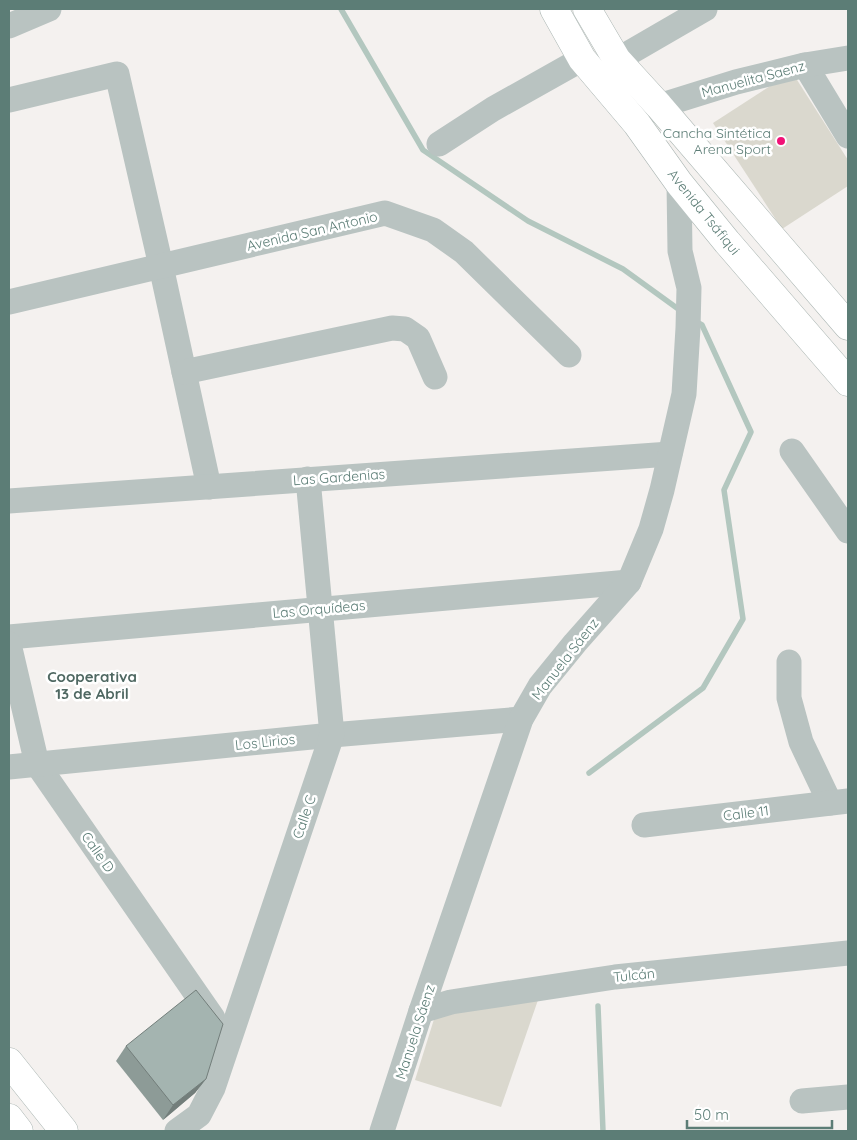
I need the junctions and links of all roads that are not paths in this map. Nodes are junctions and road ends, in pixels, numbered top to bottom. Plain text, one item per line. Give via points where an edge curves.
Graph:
1 (49, 9) edge
2 (554, 9) edge
3 (587, 9) edge
4 (705, 9) edge
5 (9, 26) edge
6 (848, 58) edge
7 (582, 59) junction
8 (617, 60) junction
9 (805, 65) junction
10 (9, 100) edge
11 (659, 106) junction
12 (848, 136) edge
13 (439, 144) dead end
14 (678, 183) junction
15 (161, 266) junction
16 (9, 302) edge
17 (848, 326) edge
18 (569, 355) dead end
19 (184, 372) junction
20 (435, 377) dead end
21 (848, 382) edge
22 (792, 451) dead end
23 (670, 454) junction
24 (308, 479) junction
25 (209, 487) junction
26 (9, 502) edge
27 (848, 531) edge
28 (629, 582) junction
29 (321, 609) junction
30 (9, 637) edge
31 (9, 644) edge
32 (788, 662) dead end
33 (521, 719) junction
34 (332, 735) junction
35 (37, 764) junction
36 (9, 767) edge
37 (839, 802) edge
38 (644, 825) dead end
39 (848, 953) edge
40 (421, 1011) junction
41 (229, 1041) junction
42 (9, 1062) edge
43 (848, 1097) edge
44 (802, 1101) dead end
45 (9, 1118) edge
46 (19, 1131) edge
47 (64, 1131) edge
48 (177, 1131) edge
49 (382, 1131) edge

1 - 5 street
2 - 7 main road, Avenida Tsáfiqui
3 - 8 main road
4 - 8 street
6 - 9 street, Manuelita Saenz
7 - 13 street
7 - 14 main road, Avenida Tsáfiqui via 637,124
8 - 11 main road
9 - 11 street, Manuelita Saenz
9 - 12 street
10 - 15 street via 116,74
11 - 17 main road
14 - 21 main road, Avenida Tsáfiqui
14 - 23 street, Manuela Sáenz via 680,251 689,288 688,328 684,394
15 - 16 street, Avenida San Antonio
15 - 18 street, Avenida San Antonio via 385,213 432,230 464,252
15 - 19 street
19 - 20 street via 392,328 405,329 418,338
19 - 25 street
22 - 27 street
23 - 24 street, Las Gardenias
23 - 28 street, Manuela Sáenz via 651,529
24 - 25 street, Las Gardenias
24 - 29 street, Calle C
25 - 26 street, Las Gardenias
28 - 29 street, Las Orquídeas
28 - 33 street, Manuela Sáenz via 540,686
29 - 30 street, Las Orquídeas
29 - 34 street, Calle C
31 - 35 street, Calle D
32 - 37 street via 789,698 801,742
33 - 34 street, Los Lirios
33 - 40 street, Manuela Sáenz
34 - 35 street, Los Lirios
34 - 41 street, Calle C
35 - 36 street, Los Lirios
35 - 41 street, Calle D
37 - 38 street, Calle 11
39 - 40 street, Tulcán via 615,977 459,1001
40 - 49 street, Manuela Sáenz
41 - 48 street, Calle C via 214,1088 200,1115
42 - 47 main road
43 - 44 street
45 - 46 main road

